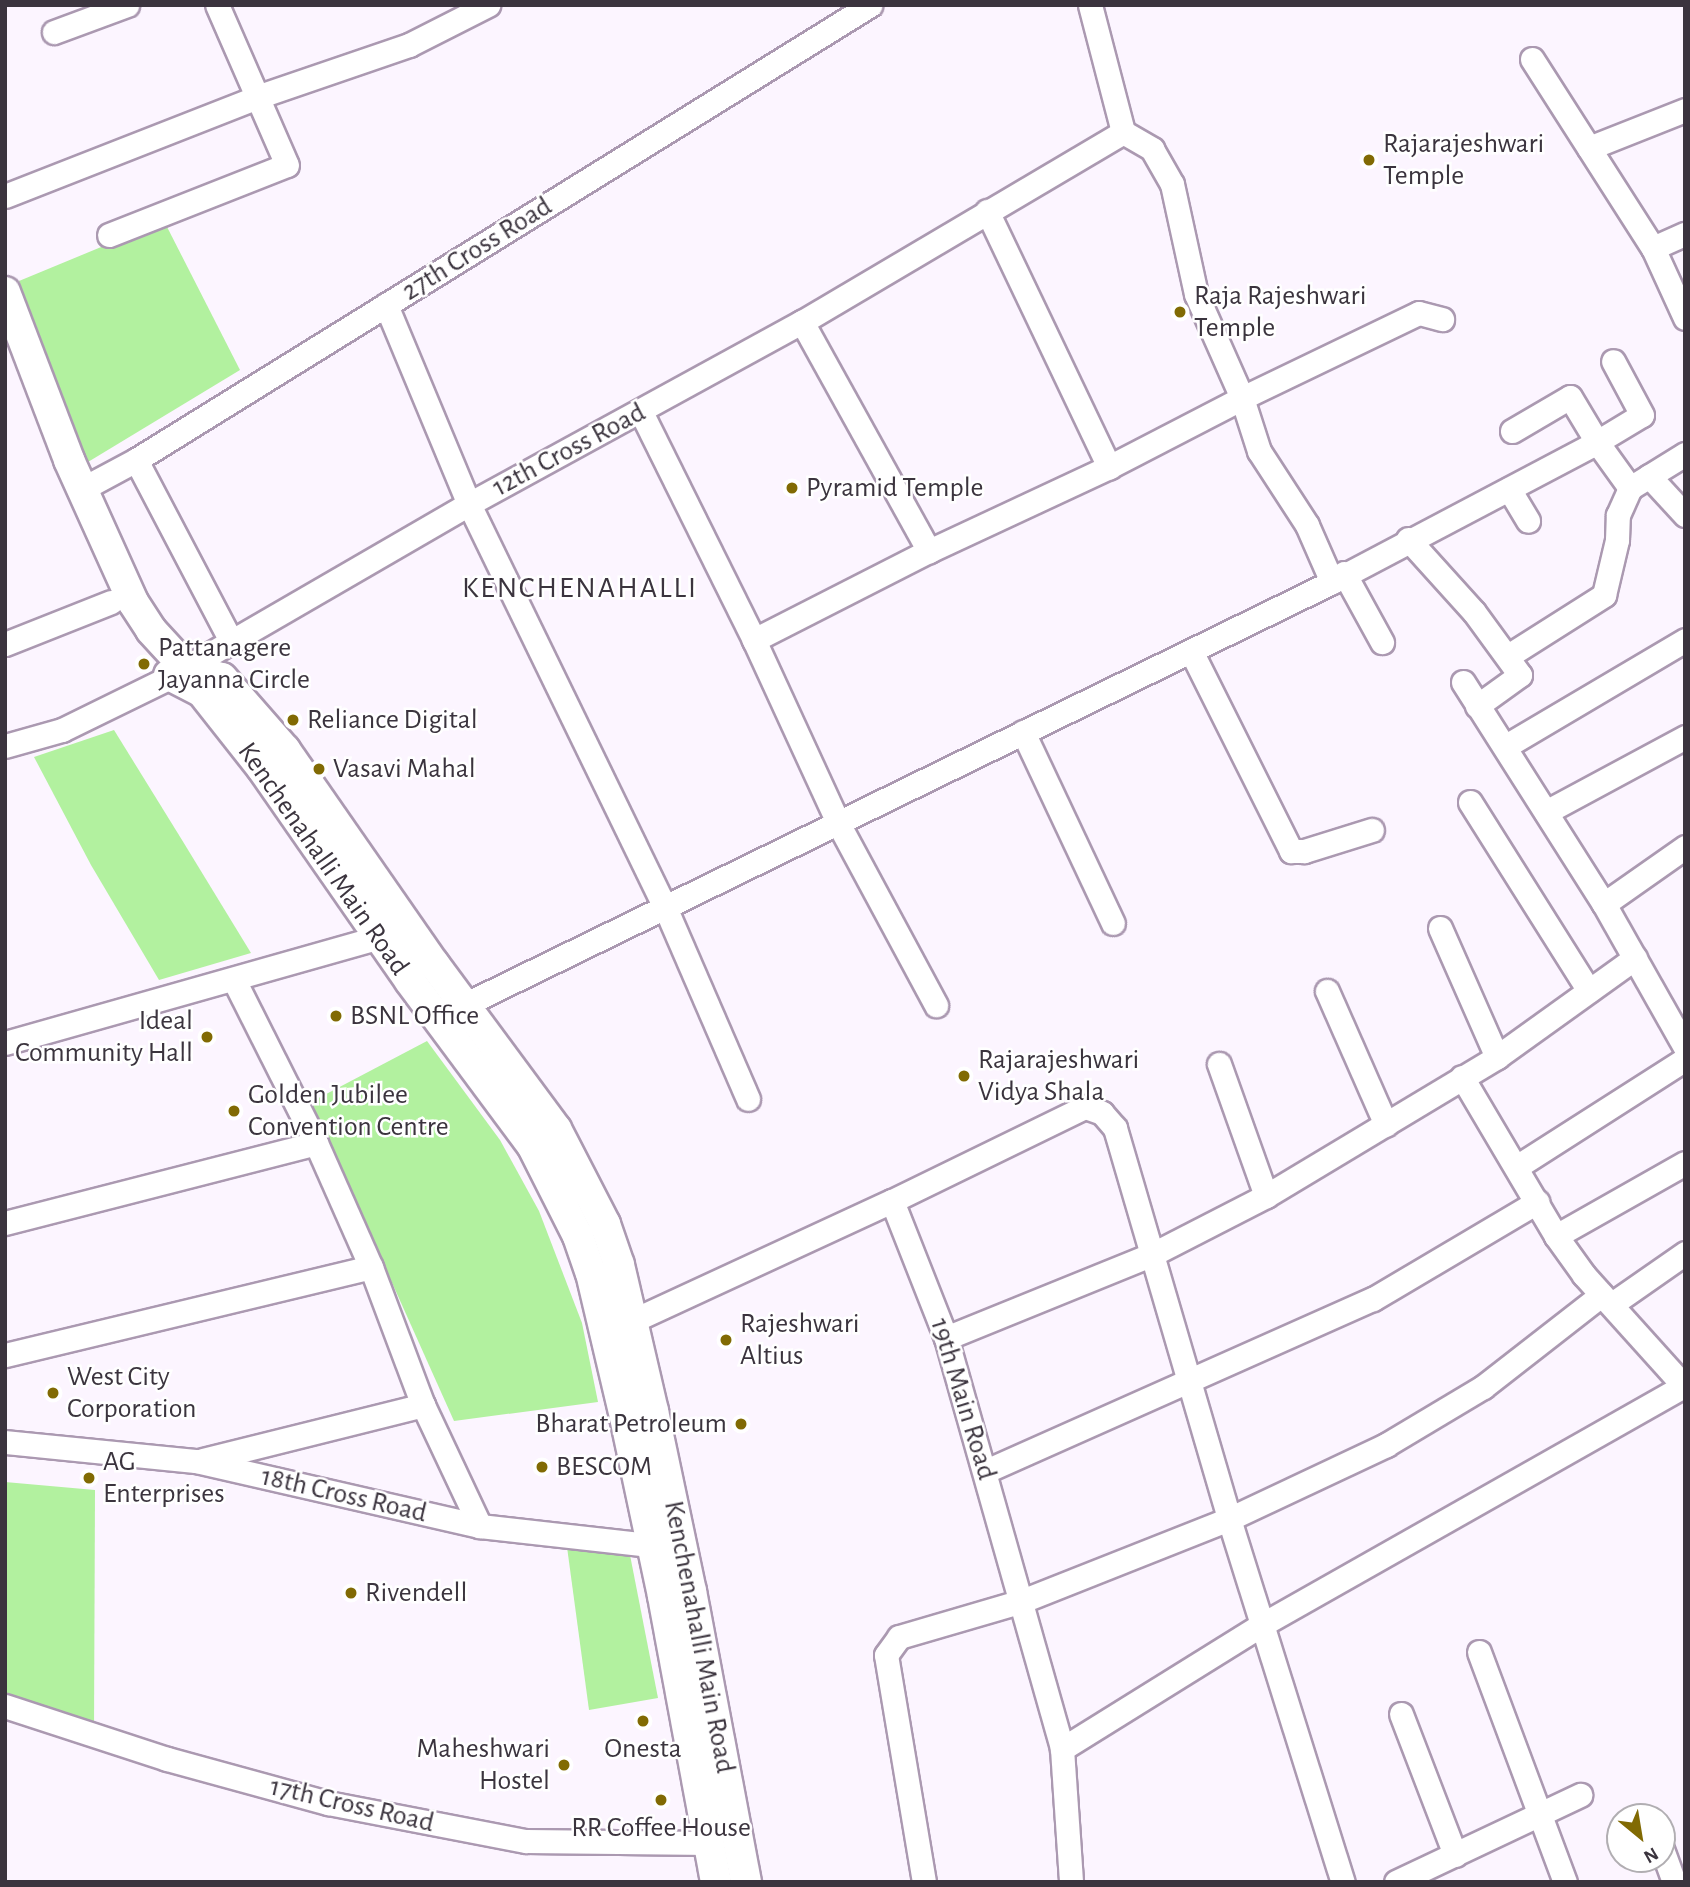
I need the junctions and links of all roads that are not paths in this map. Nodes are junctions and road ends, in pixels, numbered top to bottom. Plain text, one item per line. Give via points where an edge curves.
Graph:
1 (127, 5) edge
2 (217, 5) edge
3 (488, 5) edge
4 (870, 5) edge
5 (1090, 5) edge
6 (54, 32) dead end
7 (1532, 59) dead end
8 (257, 97) junction
9 (1685, 110) edge
10 (1123, 132) junction
11 (1589, 148) junction
12 (5, 195) edge
13 (987, 211) junction
14 (1685, 234) edge
15 (109, 235) dead end
16 (1653, 248) junction
17 (5, 292) edge
18 (386, 305) junction
19 (1685, 318) edge
20 (1442, 319) dead end
21 (802, 322) junction
22 (5, 349) edge
23 (1613, 361) dead end
24 (1242, 398) junction
25 (641, 412) junction
26 (1512, 431) dead end
27 (1597, 442) junction
28 (1685, 454) edge
29 (136, 460) junction
30 (1109, 467) junction
31 (1639, 482) junction
32 (82, 489) junction
33 (1509, 489) junction
34 (469, 504) junction
35 (1685, 514) edge
36 (1528, 521) dead end
37 (1408, 539) junction
38 (929, 551) junction
39 (1338, 578) junction
40 (111, 602) junction
41 (754, 640) junction
42 (1685, 640) edge
43 (231, 641) junction
44 (1382, 642) dead end
45 (5, 644) edge
46 (1191, 651) junction
47 (1508, 656) junction
48 (179, 672) junction
49 (1463, 682) dead end
50 (1478, 706) junction
51 (1023, 732) junction
52 (1685, 737) edge
53 (5, 746) edge
54 (1507, 746) junction
55 (1470, 802) dead end
56 (1546, 812) junction
57 (838, 823) junction
58 (1372, 830) dead end
59 (1685, 847) edge
60 (1604, 904) junction
61 (665, 907) junction
62 (1113, 923) dead end
63 (1440, 928) dead end
64 (380, 937) junction
65 (1634, 958) junction
66 (234, 981) junction
67 (1327, 991) dead end
68 (1590, 991) junction
69 (936, 1005) dead end
70 (453, 1014) junction
71 (5, 1043) edge
72 (1685, 1046) edge
73 (1497, 1057) junction
74 (1685, 1059) edge
75 (1219, 1065) dead end
76 (1462, 1077) junction
77 (748, 1099) dead end
78 (1386, 1125) junction
79 (316, 1143) junction
80 (1685, 1163) edge
81 (1518, 1167) junction
82 (1266, 1196) junction
83 (892, 1201) junction
84 (1537, 1202) junction
85 (5, 1223) edge
86 (1556, 1236) junction
87 (1685, 1253) edge
88 (1153, 1254) junction
89 (371, 1267) junction
90 (1606, 1300) junction
91 (632, 1321) junction
92 (946, 1338) junction
93 (5, 1355) edge
94 (1190, 1382) junction
95 (1684, 1386) edge
96 (423, 1405) junction
97 (5, 1442) edge
98 (196, 1461) junction
99 (986, 1471) junction
100 (1229, 1519) junction
101 (480, 1526) junction
102 (652, 1546) junction
103 (682, 1548) junction
104 (1022, 1601) junction
105 (1263, 1624) junction
106 (1479, 1652) dead end
107 (5, 1706) edge
108 (1401, 1714) dead end
109 (1062, 1749) junction
110 (1580, 1795) dead end
111 (1541, 1816) junction
112 (709, 1843) junction
113 (1455, 1855) junction
114 (716, 1882) edge
115 (746, 1882) edge
116 (923, 1882) edge
117 (1071, 1882) edge
118 (1343, 1882) edge
119 (1396, 1882) edge
120 (1565, 1882) edge

1 - 6 street
2 - 8 street
3 - 8 street via 409,45
4 - 18 street, 27th Cross Road
5 - 10 street
7 - 11 street
8 - 12 street
8 - 15 street via 287,165
9 - 11 street
10 - 13 street, 12th Cross Road
10 - 24 street via 1152,149 1172,184 1196,294
11 - 16 street
13 - 21 street, 12th Cross Road
13 - 30 street
14 - 16 street
16 - 19 street
17 - 32 main road, Kenchenahalli Main Road
18 - 29 street, 27th Cross Road
18 - 34 street
20 - 24 street via 1419,313
21 - 25 street, 12th Cross Road
21 - 38 street
22 - 40 main road, Kenchenahalli Main Road via 50,468
23 - 27 street via 1642,415
24 - 30 street
24 - 39 street via 1259,451
25 - 34 street, 12th Cross Road
25 - 41 street
26 - 27 street via 1570,397
27 - 31 street
27 - 33 street
28 - 31 street
29 - 32 street, 27th Cross Road
29 - 43 street
30 - 38 street
31 - 35 street
31 - 47 street via 1618,515 1604,595
32 - 48 main road, Kenchenahalli Main Road via 133,601
33 - 36 street
33 - 37 street
34 - 43 street, 12th Cross Road
34 - 61 street
37 - 39 street
37 - 47 street via 1437,567
38 - 41 street
39 - 44 street
39 - 46 street
40 - 45 street
40 - 48 main road, Kenchenahalli Main Road via 144,656 156,668
41 - 57 street
42 - 54 street
43 - 48 street, 12th Cross Road
46 - 51 street
46 - 58 street via 1291,851
47 - 50 street via 1520,677
48 - 53 street, 12th Cross Road via 62,730
48 - 64 main road, Kenchenahalli Main Road via 202,692 262,768
48 - 70 main road, Kenchenahalli Main Road via 222,677 285,750
49 - 50 street
50 - 54 street
51 - 57 street
51 - 62 street
52 - 56 street
54 - 56 street
55 - 68 street
56 - 60 street
57 - 61 street
57 - 69 street
59 - 60 street
60 - 65 street
61 - 70 street
61 - 77 street
63 - 73 street
64 - 66 street
64 - 70 main road, Kenchenahalli Main Road
65 - 68 street
65 - 72 street
66 - 71 street
66 - 79 street
67 - 78 street
68 - 73 street
70 - 91 main road, Kenchenahalli Main Road via 556,1129 605,1224
70 - 102 main road, Kenchenahalli Main Road via 532,1144 592,1273
73 - 76 street
74 - 81 street
75 - 82 street
76 - 78 street
76 - 81 street
78 - 82 street
79 - 85 street
79 - 89 street
80 - 86 street
81 - 84 street
82 - 88 street
83 - 88 street via 1085,1107 1102,1113 1115,1128
83 - 91 street
83 - 92 street, 19th Main Road
84 - 86 street
84 - 94 street via 1373,1298
86 - 90 street
87 - 90 street
88 - 92 street
88 - 94 street
89 - 93 street
89 - 96 street
90 - 95 street
90 - 100 street via 1472,1393 1386,1445
91 - 103 main road, Kenchenahalli Main Road
92 - 99 street, 19th Main Road
94 - 99 street
94 - 100 street
95 - 105 street
96 - 98 street
96 - 101 street
97 - 98 street, 18th Cross Road
98 - 101 street, 18th Cross Road
99 - 104 street, 19th Main Road
100 - 104 street
100 - 105 street
101 - 102 street, 18th Cross Road
102 - 103 street, 18th Cross Road
102 - 112 main road, Kenchenahalli Main Road
103 - 115 main road, Kenchenahalli Main Road
104 - 109 street, 19th Main Road
104 - 116 street via 899,1637 886,1655
105 - 109 street
105 - 118 street
106 - 111 street
107 - 112 street, 17th Cross Road via 167,1759 354,1808 526,1841
108 - 113 street
109 - 117 street, 19th Main Road
110 - 111 street
111 - 113 street
111 - 120 street
112 - 114 main road, Kenchenahalli Main Road
113 - 119 street

